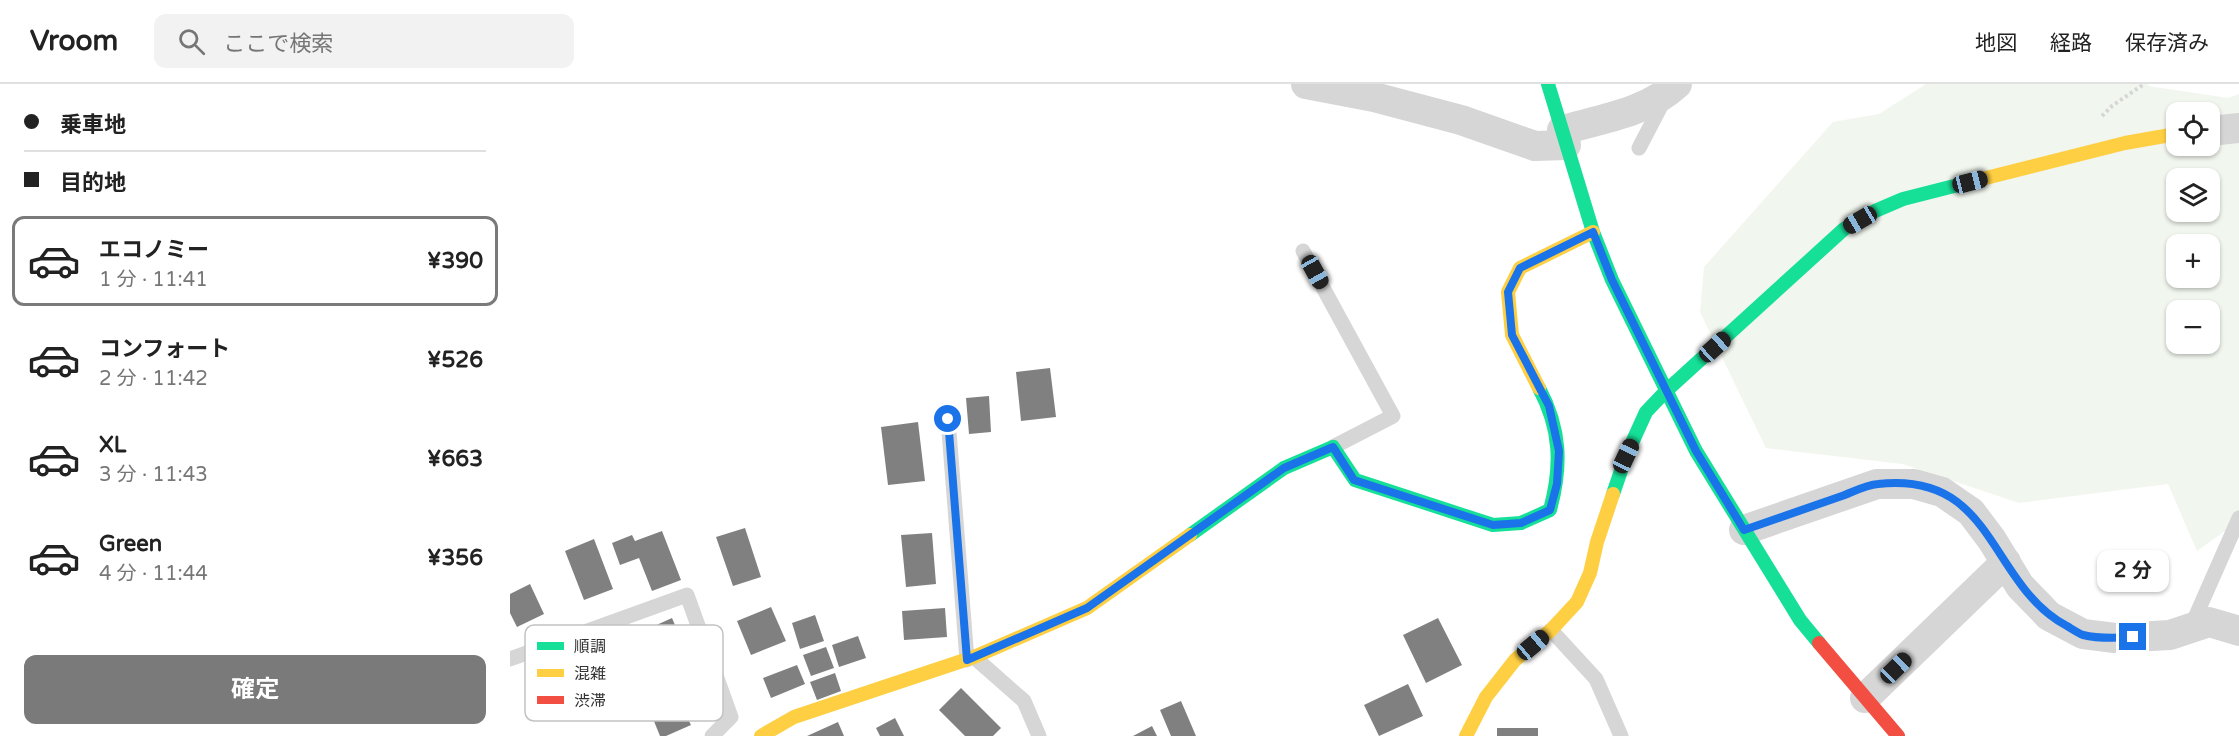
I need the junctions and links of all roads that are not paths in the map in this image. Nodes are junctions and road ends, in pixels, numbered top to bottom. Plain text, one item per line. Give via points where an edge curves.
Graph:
1 (1306, 84) edge
2 (1548, 84) edge
3 (1672, 89) edge
4 (2239, 128) edge
5 (2220, 130) edge
6 (2166, 136) edge
7 (1564, 137) junction
8 (1639, 148) dead end
9 (1593, 232) junction
10 (1304, 251) dead end
11 (1666, 391) junction
12 (948, 419) dead end
13 (1333, 447) junction
14 (2239, 518) edge
15 (1744, 530) junction
16 (2006, 562) junction
17 (604, 625) edge
18 (698, 625) edge
19 (2190, 628) junction
20 (1551, 630) junction
21 (2239, 631) edge
22 (525, 654) edge
23 (970, 658) junction
24 (510, 659) edge
25 (723, 695) edge
26 (1865, 698) junction
27 (712, 736) edge
28 (761, 736) edge
29 (1039, 736) edge
30 (1466, 736) edge
31 (1622, 736) edge
32 (1898, 736) edge

1 - 7 street via 1461,120 1535,146
2 - 7 street
3 - 7 street via 1643,108
3 - 8 lane
4 - 5 street
6 - 11 street via 2125,142 1936,190 1875,211 1844,230
7 - 9 street
9 - 11 street
9 - 13 street via 1520,268 1508,292 1512,335 1549,406 1559,451 1550,510 1521,523 1493,525 1354,480
10 - 13 lane via 1393,416
11 - 15 street via 1696,451
11 - 20 street via 1646,412 1626,456 1590,573 1577,602
12 - 23 lane
13 - 23 street via 1284,468 1087,608
14 - 19 lane
15 - 16 street via 1876,484 1914,484 1942,492 1971,512
15 - 26 street via 1800,620
16 - 19 street via 2020,586 2049,616 2083,634 2115,638 2170,635
16 - 26 street
17 - 18 lane via 687,595
19 - 21 street via 2209,622
20 - 30 street via 1515,660 1486,697
20 - 31 lane via 1596,679
22 - 24 lane
23 - 28 street via 794,717
23 - 29 lane via 1024,701
25 - 27 lane via 731,717
26 - 32 street

